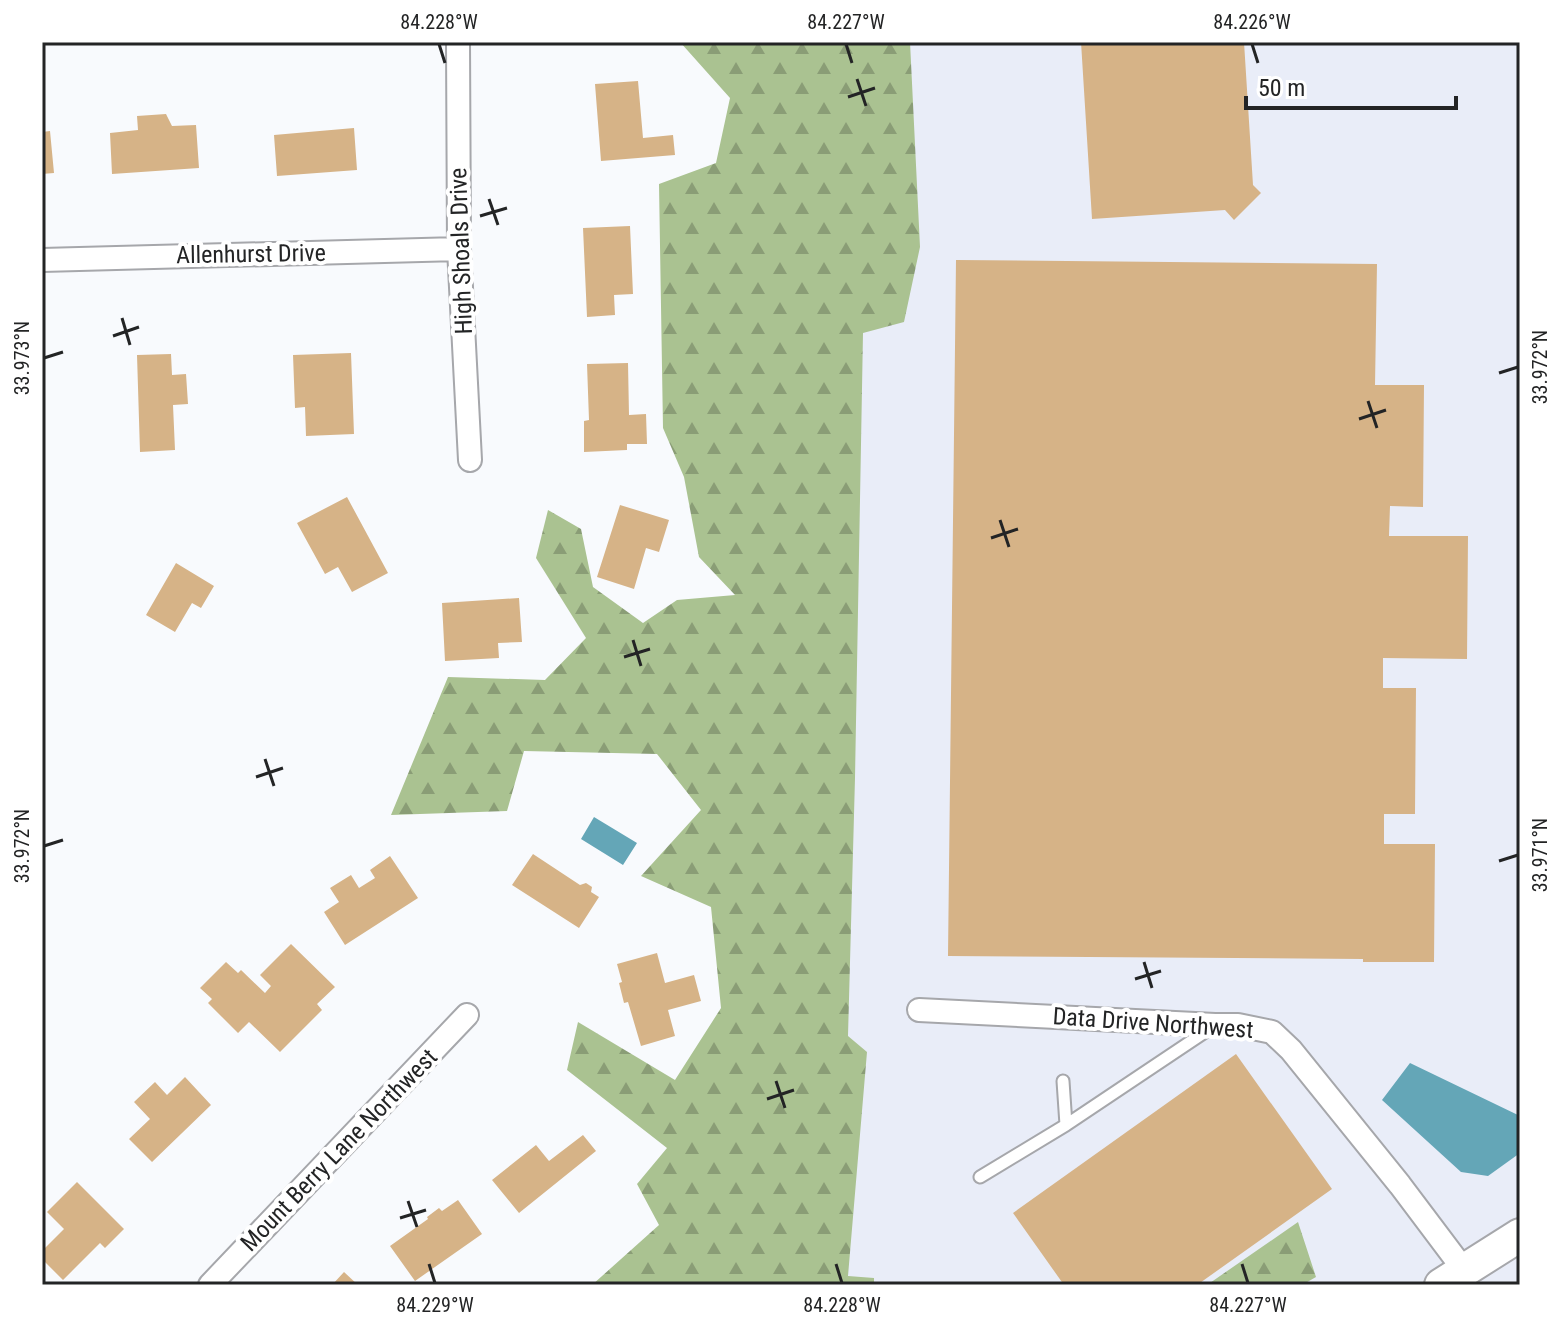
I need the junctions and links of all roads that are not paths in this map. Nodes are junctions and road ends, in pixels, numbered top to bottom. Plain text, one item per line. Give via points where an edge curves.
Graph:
1 (458, 42) edge
2 (459, 249) junction
3 (42, 260) edge
4 (470, 460) dead end
5 (919, 1010) dead end
6 (467, 1015) dead end
7 (1215, 1025) junction
8 (1063, 1081) dead end
9 (1066, 1125) junction
10 (980, 1177) dead end
11 (1520, 1235) edge
12 (1452, 1278) edge
13 (210, 1285) edge

1 - 2 street, High Shoals Drive
2 - 3 street, Allenhurst Drive
2 - 4 street, High Shoals Drive
5 - 7 street, Data Drive Northwest
6 - 13 street, Mount Berry Lane Northwest
7 - 9 lane
7 - 12 street, Data Drive Northwest via 1272,1032 1291,1050 1400,1185
8 - 9 lane
9 - 10 lane
11 - 12 main road

